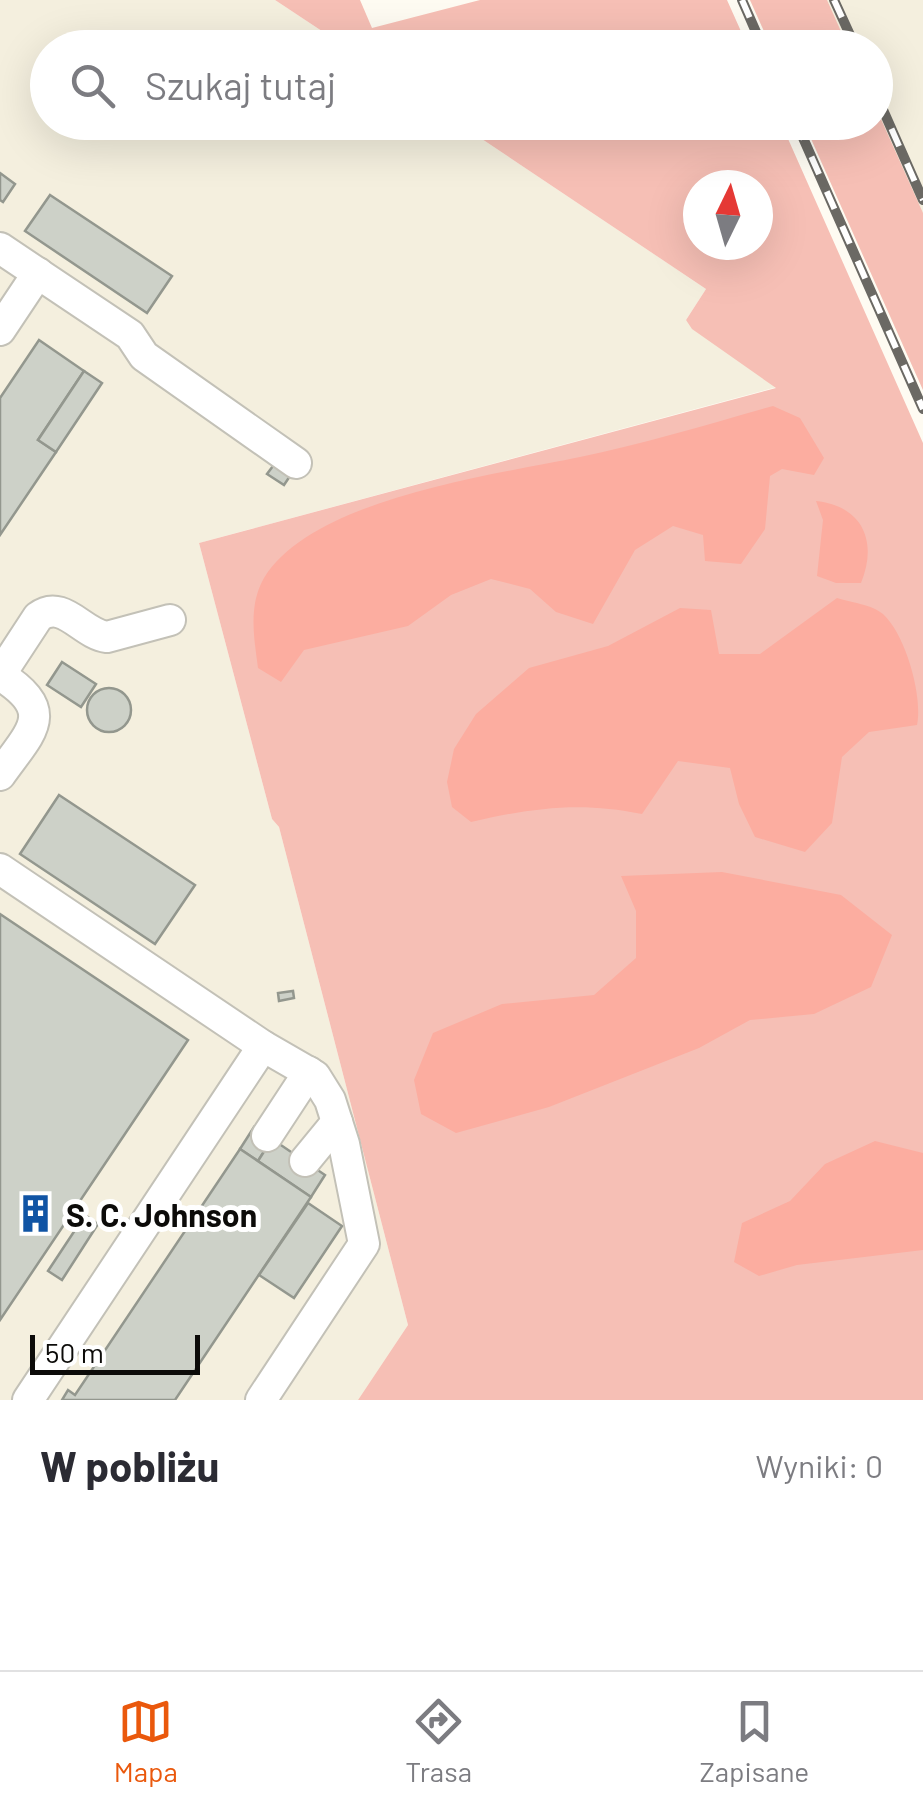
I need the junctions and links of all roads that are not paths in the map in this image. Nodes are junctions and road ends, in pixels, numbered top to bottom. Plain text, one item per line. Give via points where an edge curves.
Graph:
1 (0, 248) edge
2 (38, 273) junction
3 (0, 330) edge
4 (296, 463) dead end
5 (170, 620) dead end
6 (0, 675) edge
7 (0, 775) edge
8 (0, 869) edge
9 (263, 1046) junction
10 (309, 1072) junction
11 (338, 1122) junction
12 (267, 1136) dead end
13 (305, 1162) dead end
14 (28, 1400) edge
15 (261, 1400) edge

1 - 2 lane
2 - 3 lane
2 - 4 lane
5 - 6 lane via 106,637 47,611
6 - 7 lane via 28,696 35,716
8 - 9 lane
9 - 10 lane
9 - 14 lane
10 - 11 lane
10 - 12 lane
11 - 13 lane
11 - 15 lane via 364,1244

